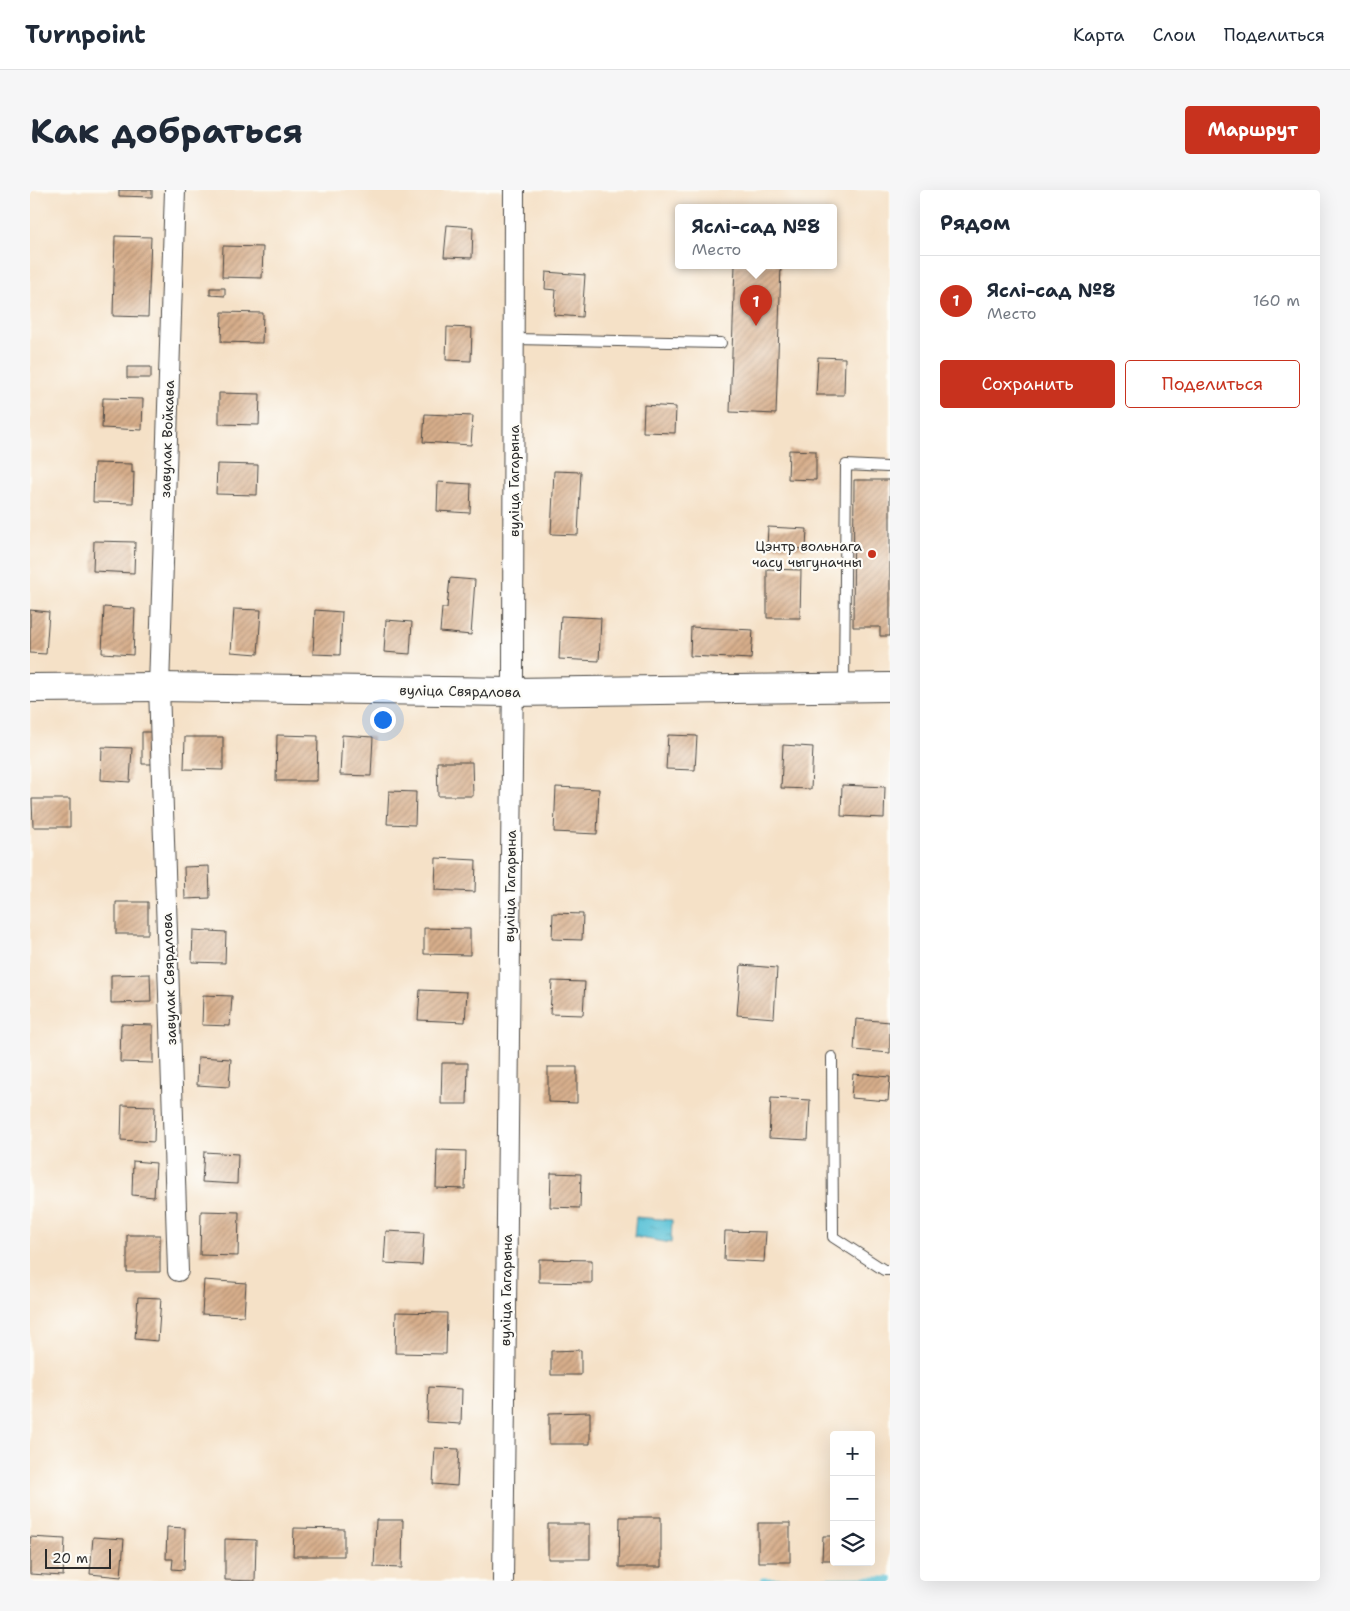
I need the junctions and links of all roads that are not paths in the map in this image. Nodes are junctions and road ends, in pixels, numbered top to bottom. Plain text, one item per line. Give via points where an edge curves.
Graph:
1 (175, 190) edge
2 (514, 190) edge
3 (514, 339) junction
4 (721, 343) dead end
5 (887, 467) dead end
6 (844, 687) junction
7 (890, 687) edge
8 (30, 688) edge
9 (159, 688) junction
10 (512, 692) junction
11 (832, 1057) dead end
12 (890, 1270) edge
13 (178, 1271) dead end
14 (504, 1581) edge

1 - 9 street, завулак Войкава
2 - 3 street, вуліца Гагарына
3 - 4 lane
3 - 10 street, вуліца Гагарына
5 - 6 lane via 846,465
6 - 7 main road, вуліца Свярдлова
6 - 10 main road, вуліца Свярдлова
8 - 9 main road, вуліца Свярдлова
9 - 10 main road, вуліца Свярдлова
9 - 13 street, завулак Свярдлова
10 - 14 street, вуліца Гагарына
11 - 12 lane via 833,1237 884,1270

